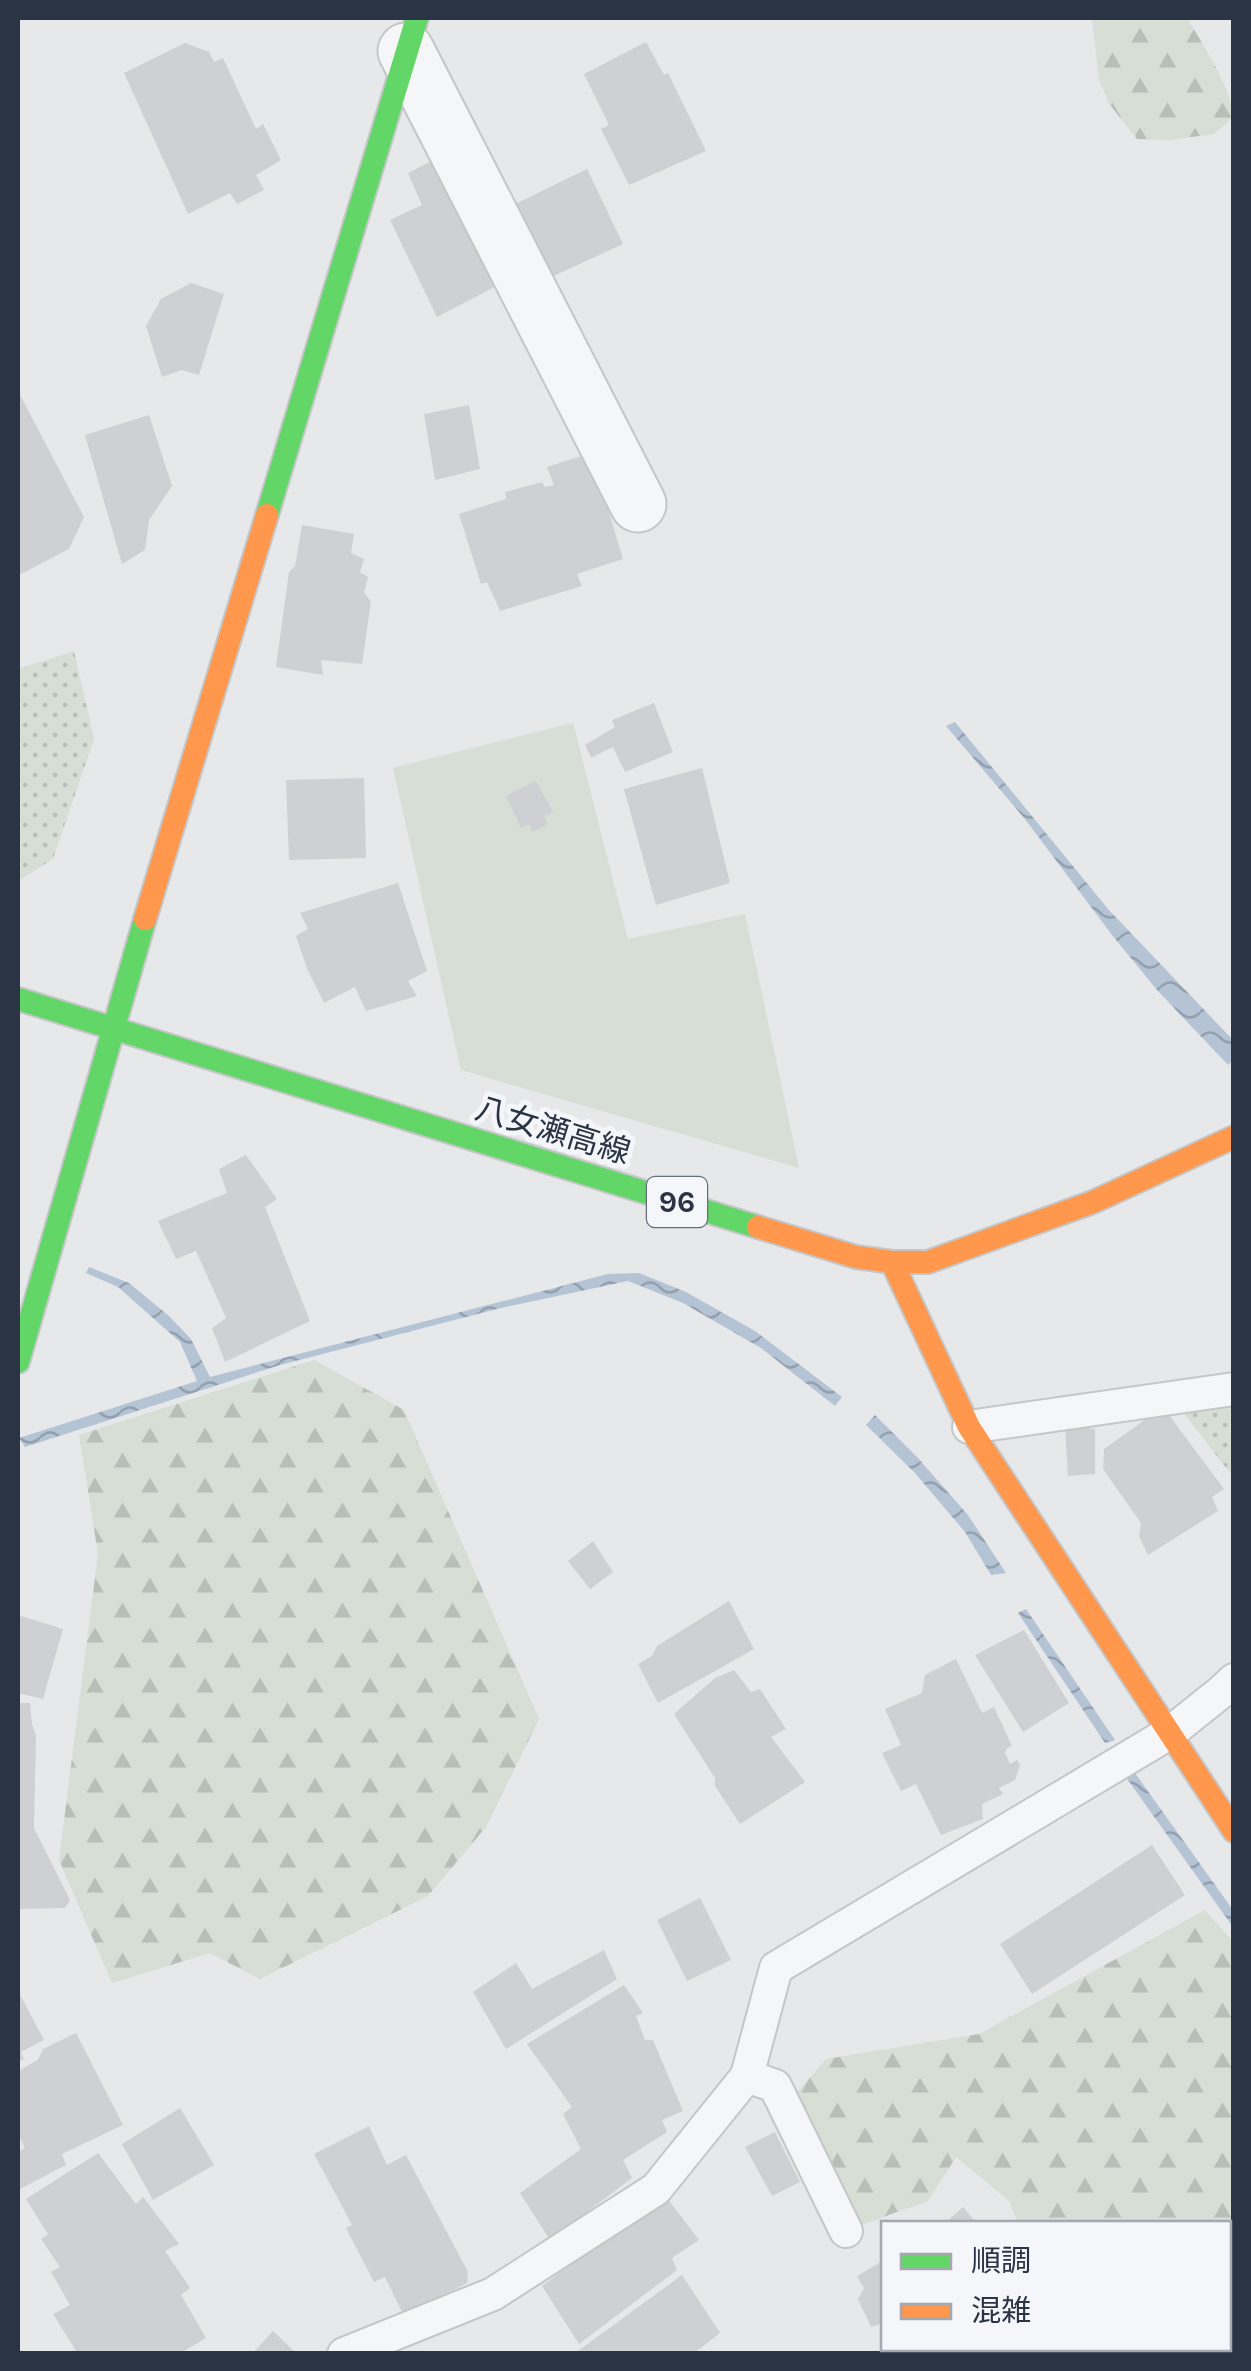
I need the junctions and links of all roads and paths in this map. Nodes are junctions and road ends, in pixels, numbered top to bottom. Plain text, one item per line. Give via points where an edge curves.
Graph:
1 (412, 34) edge
2 (638, 504) dead end
3 (18, 999) edge
4 (112, 1028) junction
5 (1234, 1137) edge
6 (892, 1262) junction
7 (18, 1362) edge
8 (1234, 1390) edge
9 (969, 1426) junction
10 (1234, 1680) edge
11 (1171, 1732) junction
12 (1234, 1831) edge
13 (747, 2076) junction
14 (846, 2231) dead end
15 (344, 2354) edge

1 - 2 street
1 - 4 street
3 - 4 street, 八女瀬高線 / 96
4 - 6 street, 八女瀬高線 / 96 via 856,1257
4 - 7 street
5 - 6 street, 八女瀬高線 / 96 via 1093,1202 928,1262
6 - 9 street
8 - 9 lane
9 - 11 street
10 - 11 lane
11 - 12 street
11 - 13 lane via 776,1968
13 - 14 lane via 775,2086
13 - 15 lane via 656,2189 494,2294

